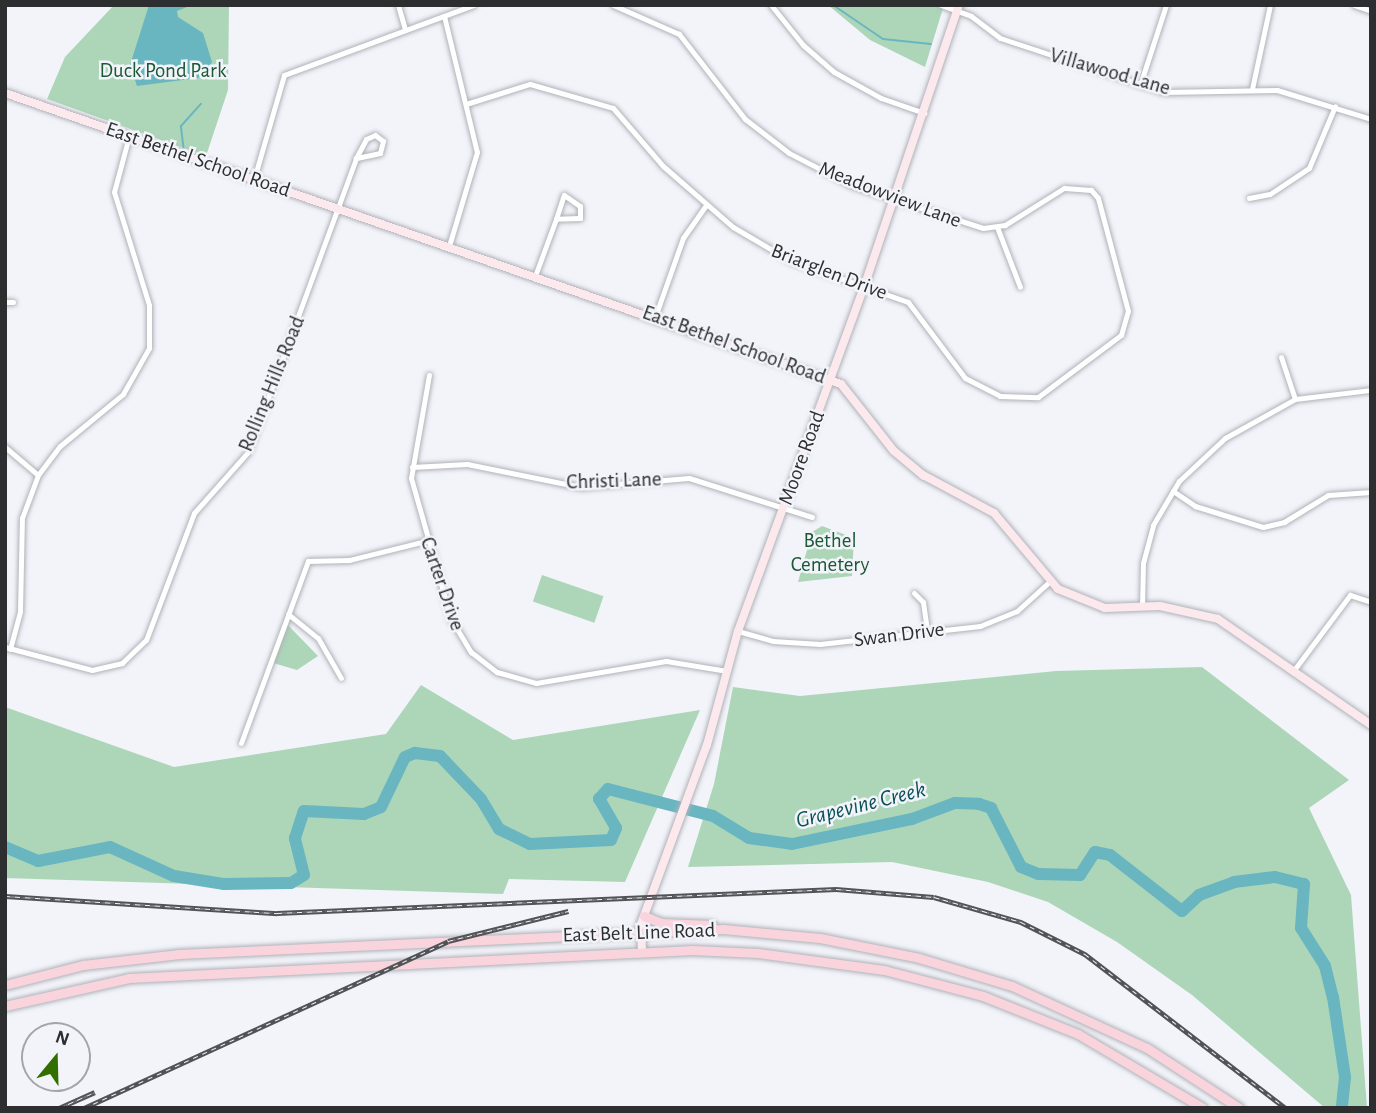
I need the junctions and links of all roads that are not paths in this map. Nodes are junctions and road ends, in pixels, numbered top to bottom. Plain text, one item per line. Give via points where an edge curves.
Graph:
1 (398, 5) edge
2 (473, 5) edge
3 (613, 5) edge
4 (771, 5) edge
5 (941, 5) edge
6 (1166, 5) edge
7 (1270, 5) edge
8 (1354, 5) edge
9 (958, 8) edge
10 (1371, 11) edge
11 (444, 16) junction
12 (405, 29) junction
13 (1140, 85) junction
14 (1252, 89) junction
15 (5, 93) edge
16 (466, 104) junction
17 (1335, 106) junction
18 (924, 113) junction
19 (1371, 120) edge
20 (129, 135) junction
21 (356, 158) junction
22 (254, 179) junction
23 (1249, 198) dead end
24 (895, 199) junction
25 (705, 206) junction
26 (341, 209) junction
27 (555, 219) junction
28 (997, 227) junction
29 (449, 246) junction
30 (535, 276) junction
31 (864, 287) junction
32 (1020, 287) dead end
33 (5, 302) edge
34 (13, 302) dead end
35 (655, 317) junction
36 (1281, 357) dead end
37 (429, 375) dead end
38 (830, 379) junction
39 (1371, 390) edge
40 (1294, 399) junction
41 (5, 447) edge
42 (412, 467) junction
43 (38, 475) junction
44 (1172, 491) junction
45 (1371, 492) edge
46 (785, 506) junction
47 (812, 517) dead end
48 (426, 541) junction
49 (1049, 582) junction
50 (914, 593) dead end
51 (1371, 602) edge
52 (1142, 607) junction
53 (288, 614) junction
54 (738, 631) junction
55 (927, 632) junction
56 (7, 648) edge
57 (1294, 670) junction
58 (727, 671) junction
59 (341, 678) dead end
60 (1371, 724) edge
61 (241, 743) dead end
62 (644, 916) junction
63 (723, 929) junction
64 (639, 932) junction
65 (264, 950) junction
66 (642, 952) junction
67 (265, 971) junction
68 (6, 984) edge
69 (5, 998) edge
70 (1054, 1003) junction
71 (5, 1006) edge
72 (1048, 1019) junction
73 (1203, 1108) edge
74 (1239, 1108) edge

1 - 12 street
2 - 11 street
3 - 24 street, Meadowview Lane via 679,34 732,106 771,141 826,173
4 - 18 street via 803,45 834,72 881,98
5 - 9 street, Villawood Lane
6 - 13 street
7 - 14 street
8 - 10 street
9 - 13 street, Villawood Lane via 1000,38
9 - 18 street, Moore Road
11 - 12 street
11 - 16 street via 449,53
12 - 22 street via 284,75
13 - 14 street, Villawood Lane via 1185,93
14 - 17 street, Villawood Lane
15 - 20 street, East Bethel School Road
16 - 25 street, Briarglen Drive via 530,84 613,108
16 - 29 street via 474,126 475,168
17 - 19 street, Villawood Lane
17 - 23 street via 1309,168 1270,194
18 - 24 street, Moore Road
20 - 22 street, East Bethel School Road
20 - 43 street via 114,192 149,305 149,348 123,394 60,446
21 - 21 street via 366,139 374,135 383,141 380,153
21 - 26 street, Rolling Hills Road
22 - 26 street, East Bethel School Road
24 - 28 street, Meadowview Lane via 972,226
24 - 31 street, Moore Road
25 - 31 street, Briarglen Drive via 776,254
25 - 35 street via 683,238
26 - 29 street, East Bethel School Road
26 - 56 street, Rolling Hills Road via 248,452 194,513 146,640 122,663 92,670
27 - 27 street via 564,195 580,205 580,218
27 - 30 street
28 - 31 street, Briarglen Drive via 1064,188 1091,190 1098,198 1128,311 1115,341 1038,397 1015,400 965,378 945,356 916,308
28 - 32 street
29 - 30 street, East Bethel School Road
30 - 35 street, East Bethel School Road
31 - 38 street, Moore Road
33 - 34 street
35 - 38 street, East Bethel School Road
36 - 40 street
37 - 42 street, Carter Drive
38 - 46 street, Moore Road
38 - 49 street, East Bethel School Road via 850,390 906,463 994,513
39 - 40 street
40 - 44 street via 1225,438
41 - 43 street
42 - 46 street, Christi Lane via 467,464 581,487 690,478
42 - 48 street, Carter Drive
43 - 56 street via 22,519 20,611
44 - 45 street via 1195,506 1263,527 1284,522 1328,495
44 - 52 street via 1148,538
46 - 47 street, Christi Lane
46 - 54 street, Moore Road
48 - 53 street via 349,559 308,561
48 - 58 street, Carter Drive via 458,636 497,672 536,683 666,661
49 - 52 street, East Bethel School Road via 1105,608
49 - 55 street, Swan Drive via 1002,618
50 - 55 street via 923,602
51 - 57 street via 1350,595
52 - 57 street, East Bethel School Road via 1218,619
53 - 59 street via 318,638
53 - 61 street
54 - 55 street, Swan Drive via 799,644
54 - 58 street, Moore Road
57 - 60 street, East Bethel School Road
58 - 62 street, Moore Road via 696,774
62 - 63 main road via 661,923
62 - 64 street, Moore Road
63 - 64 main road, East Belt Line Road
63 - 70 main road, East Belt Line Road via 872,946 960,968
64 - 65 main road, East Belt Line Road
64 - 66 street, Moore Road
65 - 67 main road
65 - 68 main road, East Belt Line Road via 120,958
66 - 67 main road, East Belt Line Road
66 - 72 main road, East Belt Line Road via 705,951 830,960 934,981
67 - 71 main road, East Belt Line Road via 129,978
68 - 69 main road
70 - 72 main road
70 - 74 main road, East Belt Line Road via 1147,1048
72 - 73 main road, East Belt Line Road

